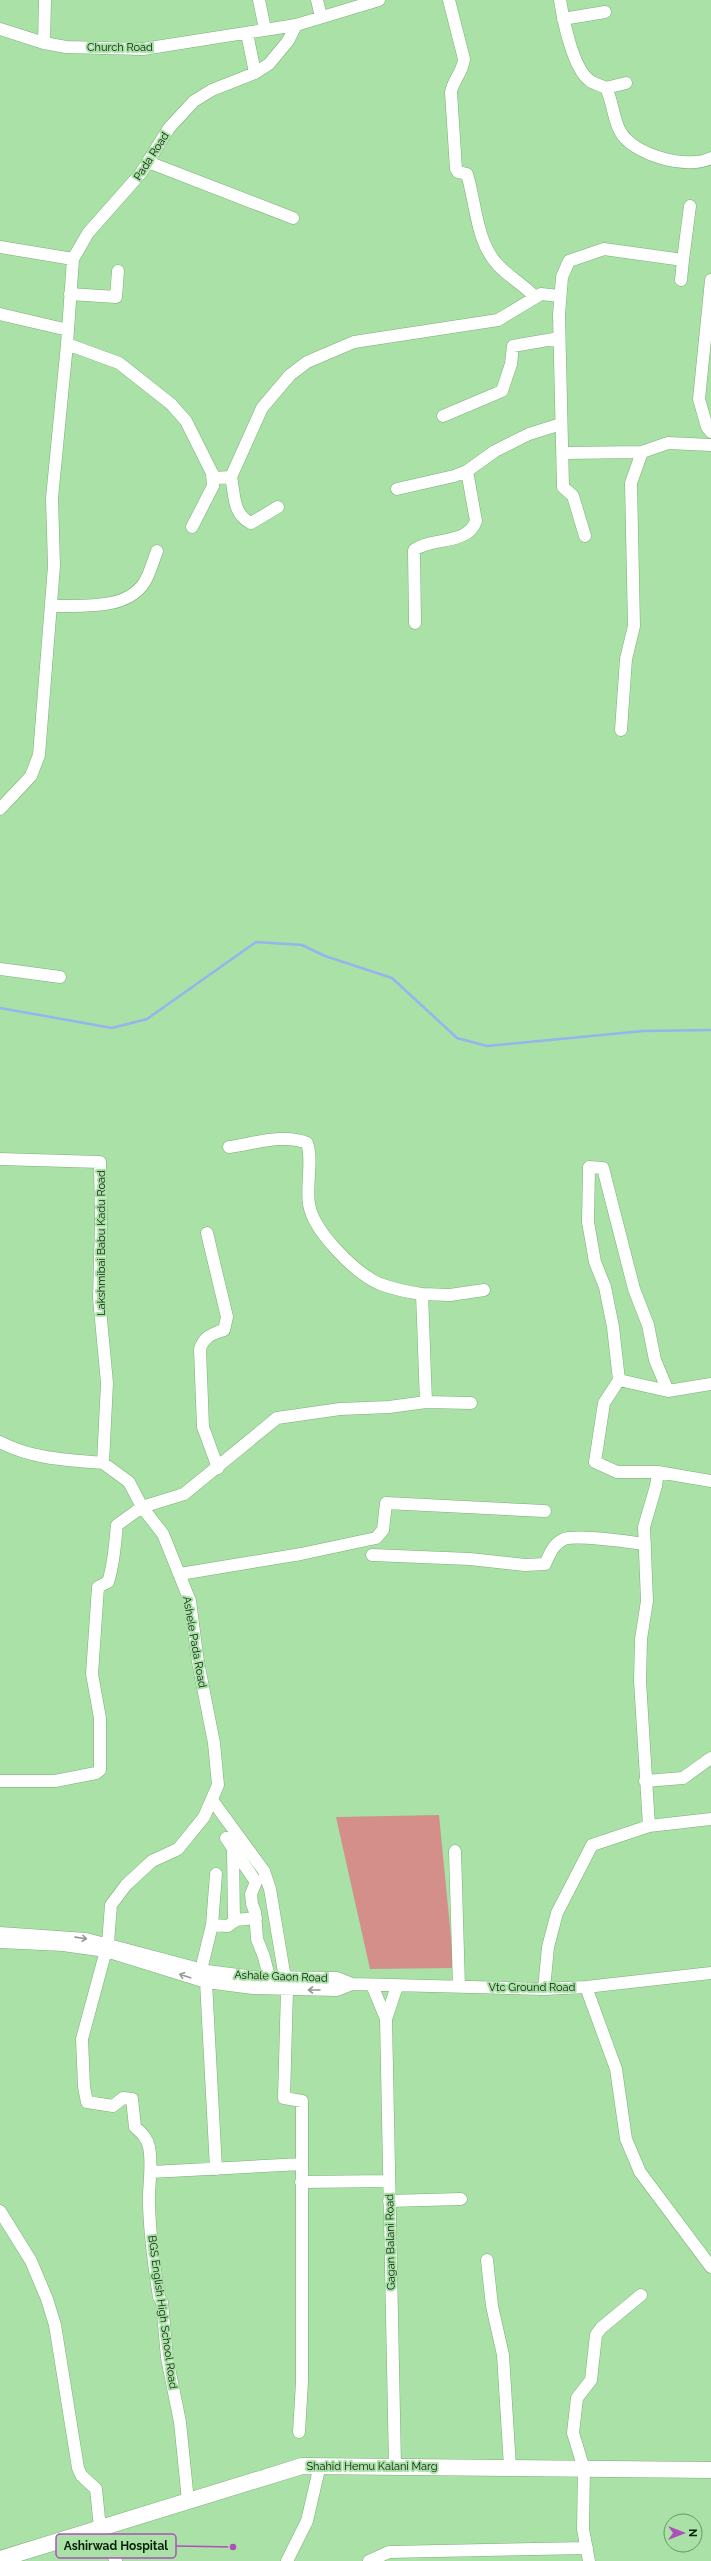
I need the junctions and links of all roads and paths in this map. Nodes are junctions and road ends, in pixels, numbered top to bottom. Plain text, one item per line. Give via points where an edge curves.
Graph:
1 (45, 0) edge
2 (259, 0) edge
3 (317, 0) edge
4 (379, 0) edge
5 (449, 0) edge
6 (560, 0) edge
7 (605, 12) dead end
8 (321, 17) junction
9 (563, 19) junction
10 (296, 25) junction
11 (0, 29) edge
12 (265, 29) junction
13 (247, 33) junction
14 (44, 43) junction
15 (255, 73) junction
16 (626, 83) dead end
17 (606, 88) junction
18 (711, 158) edge
19 (148, 162) junction
20 (690, 206) dead end
21 (293, 218) dead end
22 (0, 247) edge
23 (73, 260) junction
24 (683, 260) junction
25 (118, 270) dead end
26 (680, 280) dead end
27 (711, 280) edge
28 (70, 294) junction
29 (559, 296) junction
30 (536, 297) junction
31 (0, 314) edge
32 (68, 330) junction
33 (559, 338) junction
34 (67, 344) junction
35 (443, 416) dead end
36 (561, 424) junction
37 (711, 432) edge
38 (711, 445) edge
39 (642, 452) junction
40 (564, 453) junction
41 (467, 471) junction
42 (231, 477) junction
43 (213, 478) junction
44 (397, 489) dead end
45 (278, 507) dead end
46 (192, 527) dead end
47 (585, 536) dead end
48 (157, 551) dead end
49 (51, 606) junction
50 (415, 624) dead end
51 (621, 730) dead end
52 (0, 809) edge
53 (0, 969) edge
54 (60, 977) dead end
55 (229, 1148) dead end
56 (0, 1159) edge
57 (207, 1233) dead end
58 (484, 1290) dead end
59 (422, 1294) junction
60 (619, 1380) junction
61 (711, 1384) edge
62 (668, 1391) junction
63 (426, 1402) junction
64 (471, 1403) dead end
65 (0, 1442) edge
66 (103, 1463) junction
67 (218, 1468) junction
68 (658, 1472) junction
69 (711, 1481) edge
70 (142, 1507) junction
71 (545, 1511) dead end
72 (645, 1544) junction
73 (372, 1555) dead end
74 (180, 1574) junction
75 (711, 1758) edge
76 (0, 1781) edge
77 (645, 1781) junction
78 (212, 1800) junction
79 (711, 1819) edge
80 (649, 1826) junction
81 (226, 1838) dead end
82 (233, 1849) junction
83 (455, 1851) dead end
84 (216, 1874) dead end
85 (256, 1918) junction
86 (234, 1922) junction
87 (212, 1925) junction
88 (0, 1933) edge
89 (0, 1942) edge
90 (107, 1947) junction
91 (201, 1970) junction
92 (711, 1973) edge
93 (268, 1977) junction
94 (206, 1982) junction
95 (286, 1984) junction
96 (352, 1984) joint
97 (372, 1985) junction
98 (397, 1986) junction
99 (460, 1987) junction
100 (586, 1987) junction
101 (544, 1989) junction
102 (386, 2019) junction
103 (301, 2164) junction
104 (216, 2169) junction
105 (151, 2172) junction
106 (389, 2181) junction
107 (301, 2182) junction
108 (461, 2199) dead end
109 (389, 2201) junction
110 (0, 2211) edge
111 (488, 2260) dead end
112 (711, 2267) edge
113 (641, 2295) dead end
114 (299, 2432) dead end
115 (395, 2465) junction
116 (320, 2466) junction
117 (510, 2467) junction
118 (584, 2469) junction
119 (711, 2470) edge
120 (188, 2501) junction
121 (100, 2528) junction
122 (587, 2548) junction
123 (426, 2556) edge
124 (467, 2556) edge
125 (0, 2559) edge
126 (116, 2561) edge
127 (287, 2561) edge
128 (369, 2561) edge
129 (589, 2561) edge

1 - 14 street
2 - 12 street
3 - 8 street
4 - 8 street, Church Road
5 - 30 street via 464,59 452,84 451,92 456,169 467,174 484,242 490,255
6 - 9 street
7 - 9 street
8 - 10 street, Church Road
9 - 17 street via 570,44 584,75 590,81
10 - 12 street, Church Road
10 - 15 street, Pada Road via 278,54
11 - 14 street, Church Road
12 - 13 street, Church Road
13 - 14 street, Church Road via 144,49 66,47
13 - 15 street
15 - 19 street, Pada Road via 212,90 194,101 169,128
16 - 17 street
17 - 18 street via 620,133 627,139 660,159 694,163
19 - 21 street
19 - 23 street, Pada Road via 119,200 88,233
20 - 24 street
22 - 23 street
23 - 28 street, Pada Road
24 - 26 street
24 - 29 street via 604,249 569,261 562,277
25 - 28 street via 116,297
27 - 37 street via 699,399 706,427
28 - 32 street, Pada Road
29 - 30 street via 547,293
29 - 33 street
30 - 42 street via 498,320 354,342 307,362 290,375 262,408
31 - 32 street
32 - 34 street, Pada Road
33 - 35 street via 513,346 511,364 502,392
33 - 36 street
34 - 43 street via 119,363 171,404 186,421
34 - 49 street, Pada Road via 52,498 54,566
36 - 40 street
36 - 41 street via 529,434 495,451
38 - 39 street via 668,443
39 - 40 street
39 - 51 street via 631,483 634,626 626,659
40 - 47 street via 564,487 573,496
41 - 44 street via 430,483
41 - 50 street via 476,521 473,528 467,534 421,544 414,550
42 - 43 street
42 - 45 street via 233,499 245,520 251,523
43 - 46 street via 213,486
48 - 49 street via 145,582 127,598 101,605
49 - 52 street, Pada Road via 39,754 31,776
53 - 54 street
55 - 59 street via 274,1140 307,1143 308,1202 315,1223 341,1254 367,1276 397,1290
56 - 66 street, Lakshmibai Babu Kadu Road via 100,1162 99,1298 107,1383
57 - 67 street via 227,1317 224,1330 208,1336 202,1341 200,1349 203,1428
58 - 59 street via 450,1295
59 - 63 street
60 - 62 street
60 - 62 street via 613,1327 605,1287 595,1262 588,1222 589,1167 603,1168 634,1289 648,1325 655,1360
60 - 68 street via 604,1403 595,1462 617,1472
61 - 62 street
63 - 64 street
63 - 67 street via 340,1409 278,1418
65 - 66 street via 24,1452 52,1458
66 - 70 street, Ashele Pada Road via 129,1482
67 - 70 street via 184,1494
68 - 69 street
68 - 72 street via 644,1527
70 - 74 street, Ashele Pada Road via 163,1534
70 - 76 street via 117,1525 112,1570 108,1582 98,1587 92,1674 100,1718 100,1770 55,1781
71 - 74 street via 386,1503 383,1530 376,1538 301,1554
72 - 73 street via 565,1539 553,1547 546,1564 525,1565 470,1559
72 - 77 street via 647,1601 640,1639 640,1681
74 - 78 street, Ashele Pada Road via 190,1601 198,1662 214,1744 218,1785
75 - 77 street via 683,1778
77 - 80 street
78 - 90 street, Ashele Pada Road via 204,1817 178,1849 152,1861 126,1885 111,1905
78 - 95 street via 264,1871 270,1889
79 - 80 street
80 - 101 street via 592,1845 557,1913 548,1947
81 - 82 street
82 - 85 street via 256,1882 251,1894
82 - 86 street
83 - 99 street
84 - 87 street
85 - 86 street
85 - 93 street via 257,1938
86 - 87 street via 228,1926
87 - 91 street
88 -> 90 street, Ashale Gaon Road via 66,1936
89 - 90 street, Ashale Gaon Road
90 - 91 street, Ashale Gaon Road
94 -> 90 street, Ashale Gaon Road
90 - 105 street, BGS English High School Road via 82,2039 84,2087 87,2102 113,2106 124,2098 132,2099 135,2127 145,2136 149,2146
91 - 93 street, Ashale Gaon Road
92 - 100 street, Vtc Ground Road
93 - 95 street, Ashale Gaon Road
94 - 95 street, Ashale Gaon Road
94 - 104 street
95 - 96 street, Ashale Gaon Road via 337,1978
95 - 103 street via 284,2098 302,2101
96 - 97 street, Vtc Ground Road
97 - 98 street, Vtc Ground Road
97 - 102 street, Gagan Balani Road
98 - 99 street, Vtc Ground Road
98 - 102 street, Gagan Balani Road
99 - 101 street, Vtc Ground Road
100 - 101 street, Vtc Ground Road
100 - 112 street via 616,2069 626,2139 640,2172
102 - 106 street, Gagan Balani Road
103 - 104 street
103 - 107 street
104 - 105 street
105 - 120 street, BGS English High School Road via 151,2243 159,2297 162,2302 167,2358 180,2422
106 - 107 street
106 - 109 street, Gagan Balani Road
107 - 114 street via 302,2382
108 - 109 street
109 - 115 street, Gagan Balani Road
110 - 121 street via 30,2261 47,2299 55,2325 76,2459 81,2475 96,2488
111 - 117 street via 492,2306 503,2355
113 - 118 street via 596,2335 591,2380 577,2398 574,2433
115 - 116 main road, Shahid Hemu Kalani Marg
115 - 117 main road, Shahid Hemu Kalani Marg
116 - 120 main road, Shahid Hemu Kalani Marg via 302,2466
116 - 127 street via 306,2521
117 - 118 main road, Shahid Hemu Kalani Marg
118 - 119 main road, Shahid Hemu Kalani Marg
118 - 122 street via 584,2529
120 - 121 main road, Shahid Hemu Kalani Marg
121 - 125 main road, Shahid Hemu Kalani Marg
121 - 126 street
122 - 124 street
122 - 129 street
123 - 124 street
123 - 128 street via 389,2552

